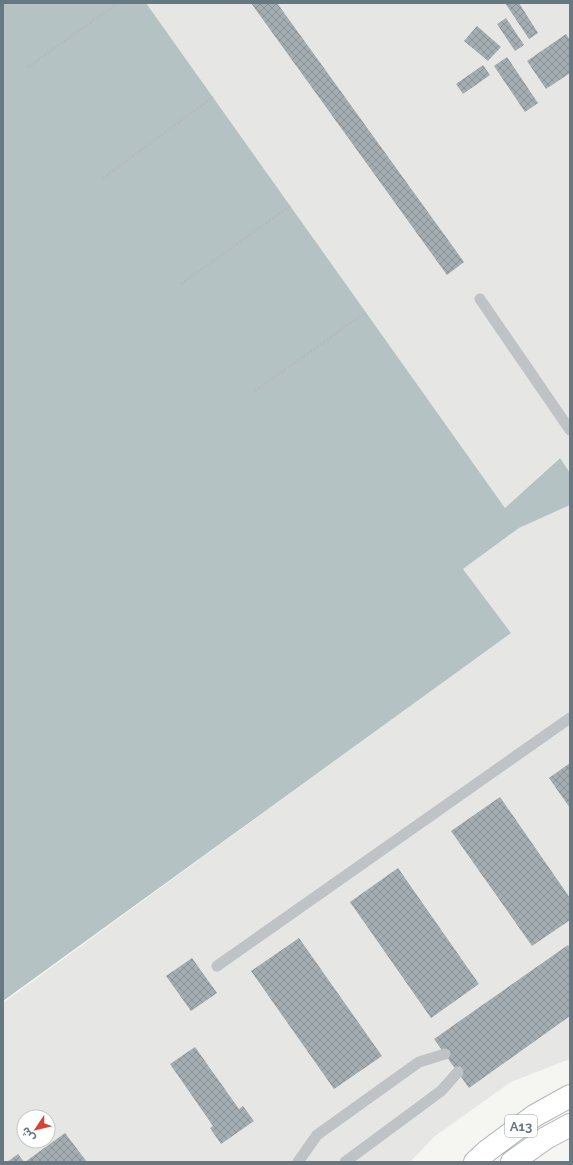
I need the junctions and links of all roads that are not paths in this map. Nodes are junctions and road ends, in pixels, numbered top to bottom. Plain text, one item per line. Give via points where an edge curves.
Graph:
1 (480, 299) dead end
2 (570, 430) edge
3 (570, 718) edge
4 (217, 966) dead end
5 (445, 1054) dead end
6 (458, 1072) dead end
7 (570, 1096) edge
8 (570, 1125) edge
9 (298, 1162) edge
10 (345, 1162) edge
11 (475, 1162) edge
12 (512, 1162) edge

1 - 2 lane
3 - 4 lane
5 - 9 lane via 419,1062 317,1135
6 - 10 lane via 441,1091
7 - 11 highway, A13 via 534,1116
8 - 12 highway, A13

